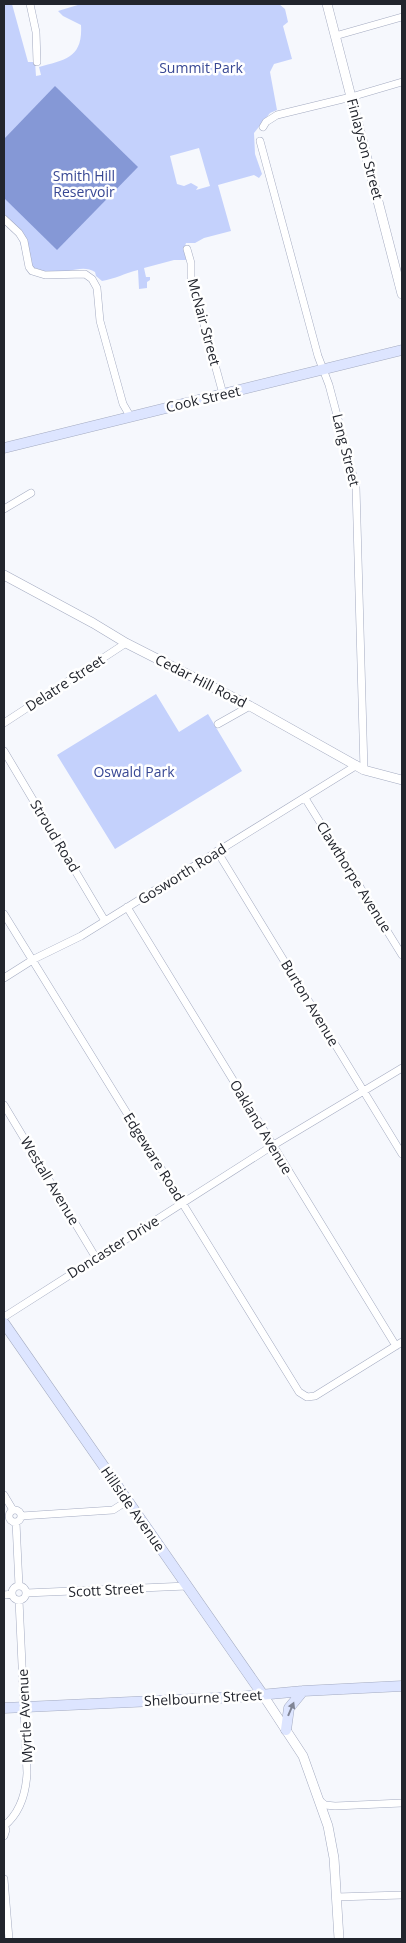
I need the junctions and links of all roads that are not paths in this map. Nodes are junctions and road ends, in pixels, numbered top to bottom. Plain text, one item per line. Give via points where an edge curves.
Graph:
1 (30, 4) edge
2 (326, 4) edge
3 (402, 17) edge
4 (335, 36) junction
5 (37, 62) dead end
6 (402, 82) edge
7 (351, 97) junction
8 (264, 127) dead end
9 (260, 142) dead end
10 (4, 219) edge
11 (188, 249) dead end
12 (402, 294) edge
13 (402, 350) edge
14 (323, 370) junction
15 (223, 394) junction
16 (130, 416) junction
17 (4, 448) edge
18 (31, 493) dead end
19 (4, 509) edge
20 (4, 575) edge
21 (126, 643) junction
22 (250, 706) junction
23 (4, 723) edge
24 (218, 724) dead end
25 (4, 751) edge
26 (360, 767) junction
27 (402, 780) edge
28 (305, 798) junction
29 (217, 852) junction
30 (128, 907) junction
31 (4, 914) edge
32 (105, 921) junction
33 (402, 955) edge
34 (34, 960) junction
35 (4, 978) edge
36 (402, 1068) edge
37 (364, 1091) junction
38 (4, 1105) edge
39 (272, 1146) junction
40 (402, 1154) edge
41 (183, 1203) junction
42 (96, 1258) junction
43 (4, 1317) edge
44 (4, 1323) edge
45 (399, 1344) edge
46 (4, 1495) edge
47 (127, 1501) junction
48 (8, 1514) edge
49 (21, 1516) junction
50 (16, 1522) junction
51 (19, 1586) junction
52 (187, 1586) junction
53 (26, 1593) junction
54 (4, 1594) edge
55 (12, 1594) junction
56 (20, 1600) junction
57 (402, 1686) edge
58 (303, 1691) junction
59 (263, 1695) junction
60 (24, 1707) junction
61 (4, 1708) edge
62 (286, 1730) junction
63 (319, 1800) junction
64 (402, 1804) edge
65 (4, 1826) edge
66 (4, 1836) edge
67 (4, 1879) edge
68 (402, 1895) edge
69 (336, 1897) junction
70 (5, 1917) edge
71 (9, 1939) edge
72 (339, 1939) edge

1 - 5 street via 36,32
2 - 4 street, Finlayson Street
3 - 4 street
4 - 7 street, Finlayson Street
6 - 7 street
7 - 8 street via 276,116
7 - 12 street, Finlayson Street
9 - 14 street, Lang Street
10 - 16 street via 24,241 32,271 45,275 86,274 92,279 105,340 123,404
11 - 15 street, McNair Street via 191,277
13 - 14 main road, Cook Street
14 - 15 main road, Cook Street
14 - 26 street, Lang Street via 356,487
15 - 16 main road, Cook Street
16 - 17 main road, Cook Street
18 - 19 street
20 - 21 street, Cedar Hill Road
21 - 22 street, Cedar Hill Road
21 - 23 street, Delatre Street
22 - 24 street
22 - 26 street, Cedar Hill Road
25 - 32 street, Stroud Road
26 - 27 street, Cedar Hill Road
26 - 28 street, Gosworth Road
28 - 29 street, Gosworth Road
28 - 33 street, Clawthorpe Avenue
29 - 30 street, Gosworth Road
29 - 37 street, Burton Avenue
30 - 32 street, Gosworth Road
30 - 39 street, Oakland Avenue
31 - 34 street, Edgeware Road
32 - 34 street, Gosworth Road
34 - 35 street, Gosworth Road
34 - 41 street, Edgeware Road
36 - 37 street, Doncaster Drive
37 - 39 street, Doncaster Drive
37 - 40 street, Burton Avenue
38 - 42 street, Westall Avenue
39 - 41 street, Doncaster Drive
39 - 45 street, Oakland Avenue
41 - 42 street, Doncaster Drive
41 - 45 street, Edgeware Road via 299,1392 307,1398
42 - 43 street, Doncaster Drive
44 - 47 main road, Hillside Avenue
46 - 48 street
47 - 49 street via 113,1510
47 - 52 main road, Hillside Avenue
48 - 49 street via 18,1510
48 - 50 street
49 - 50 street
50 - 51 street
51 - 53 street
51 - 55 street
52 - 53 street, Scott Street
52 - 59 main road, Hillside Avenue
53 - 56 street
54 - 55 street
55 - 56 street via 14,1599
56 - 60 street, Myrtle Avenue
57 - 58 main road, Shelbourne Street
58 - 59 main road, Shelbourne Street
62 -> 58 main road via 289,1708
59 - 60 main road, Shelbourne Street
59 - 62 street
60 - 61 main road, Shelbourne Street
60 - 65 street, Myrtle Avenue via 26,1789 20,1805
62 - 63 street via 303,1756
63 - 64 street via 335,1806
63 - 69 street via 332,1842
65 - 66 street
67 - 70 street
68 - 69 street
69 - 72 street
70 - 71 street

